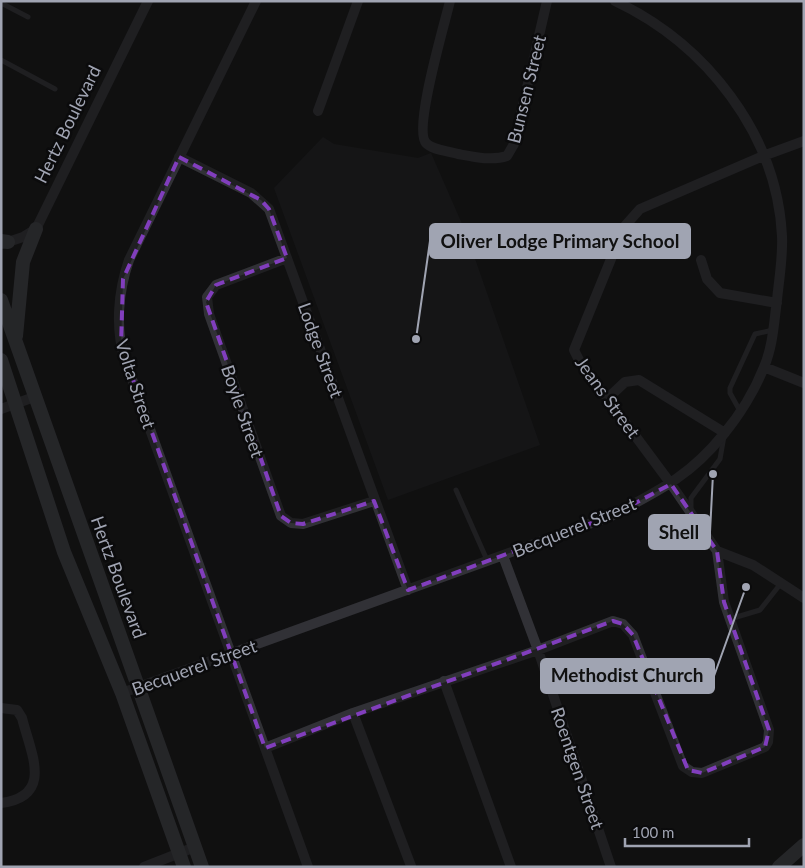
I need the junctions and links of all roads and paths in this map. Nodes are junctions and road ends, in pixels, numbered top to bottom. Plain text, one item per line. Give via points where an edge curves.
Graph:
1 (148, 1) edge
2 (256, 1) edge
3 (358, 1) edge
4 (450, 1) edge
5 (547, 1) edge
6 (615, 1) edge
7 (1, 3) edge
8 (28, 17) dead end
9 (1, 60) edge
10 (55, 89) dead end
11 (318, 111) dead end
12 (804, 140) edge
13 (763, 156) junction
14 (179, 157) junction
15 (36, 229) junction
16 (4, 242) edge
17 (287, 258) junction
18 (701, 260) dead end
19 (1, 300) edge
20 (776, 303) junction
21 (774, 330) junction
22 (16, 339) junction
23 (1, 360) edge
24 (764, 366) junction
25 (804, 383) edge
26 (34, 397) junction
27 (608, 398) junction
28 (17, 404) junction
29 (1, 409) edge
30 (740, 412) junction
31 (725, 434) junction
32 (671, 484) junction
33 (456, 490) dead end
34 (374, 500) junction
35 (690, 513) junction
36 (717, 551) junction
37 (502, 556) junction
38 (488, 562) junction
39 (782, 582) junction
40 (408, 590) junction
41 (804, 598) edge
42 (730, 619) junction
43 (538, 650) junction
44 (231, 654) junction
45 (444, 681) junction
46 (138, 687) junction
47 (122, 693) junction
48 (1, 708) edge
49 (353, 713) junction
50 (266, 748) junction
51 (1, 803) edge
52 (804, 845) edge
53 (195, 847) junction
54 (182, 860) edge
55 (411, 866) edge
56 (144, 867) edge
57 (202, 867) edge
58 (308, 867) edge
59 (511, 867) edge
60 (611, 867) edge
61 (779, 867) edge

1 - 15 street, Hertz Boulevard
2 - 14 street, Volta Street
3 - 11 street
4 - 5 street, Bunsen Street via 430,77 422,136 428,145 490,158 507,156 514,144
6 - 13 street, Becquerel Street via 658,24 702,61 738,106
7 - 8 lane
9 - 10 lane
12 - 13 street
13 - 20 street, Becquerel Street via 773,182 782,236
13 - 27 street, Jeans Street via 640,209 624,227 574,350
14 - 17 street, Lodge Street via 261,200 269,209
14 - 44 street, Volta Street via 129,260 121,293 119,333 125,360
15 - 16 street
15 - 22 street via 23,262
17 - 34 street, Lodge Street
17 - 34 street, Boyle Street via 216,285 207,297 209,314 257,452 281,516 291,523 303,524
18 - 20 street via 707,279 720,293
19 - 22 street, Hertz Boulevard
20 - 21 street, Becquerel Street
21 - 24 street, Becquerel Street
21 - 30 lane via 755,334 730,388
22 - 26 street, Hertz Boulevard
23 - 28 street
24 - 25 street
24 - 30 street, Becquerel Street
26 - 28 street
26 - 46 street, Hertz Boulevard
27 - 31 street via 625,382 638,380
27 - 32 street, Jeans Street
28 - 29 street
28 - 47 street via 64,552
30 - 31 street, Becquerel Street
31 - 32 street, Becquerel Street
31 - 35 lane via 720,460 691,498
32 - 35 street, Jeans Street
32 - 37 street, Becquerel Street via 611,516
33 - 38 lane
34 - 40 street, Lodge Street
35 - 36 street, Jeans Street
36 - 39 street via 753,565
36 - 42 street via 721,586
37 - 38 street, Becquerel Street
37 - 43 street, Roentgen Street
38 - 40 street, Becquerel Street
39 - 41 street
39 - 42 lane via 760,610
40 - 44 street, Becquerel Street
42 - 43 street via 769,736 760,751 702,773 692,772 683,766 634,635 624,624 613,621
43 - 45 street
43 - 60 street, Roentgen Street
44 - 46 street, Becquerel Street
44 - 50 street, Volta Street
45 - 49 street
45 - 59 street
46 - 47 street, Becquerel Street
46 - 53 street, Hertz Boulevard
47 - 54 street
48 - 51 street via 16,710 22,718 36,778 26,796
49 - 50 street
49 - 55 street
50 - 58 street, Volta Street
52 - 61 street
53 - 54 street
53 - 57 street, Hertz Boulevard
54 - 56 street

